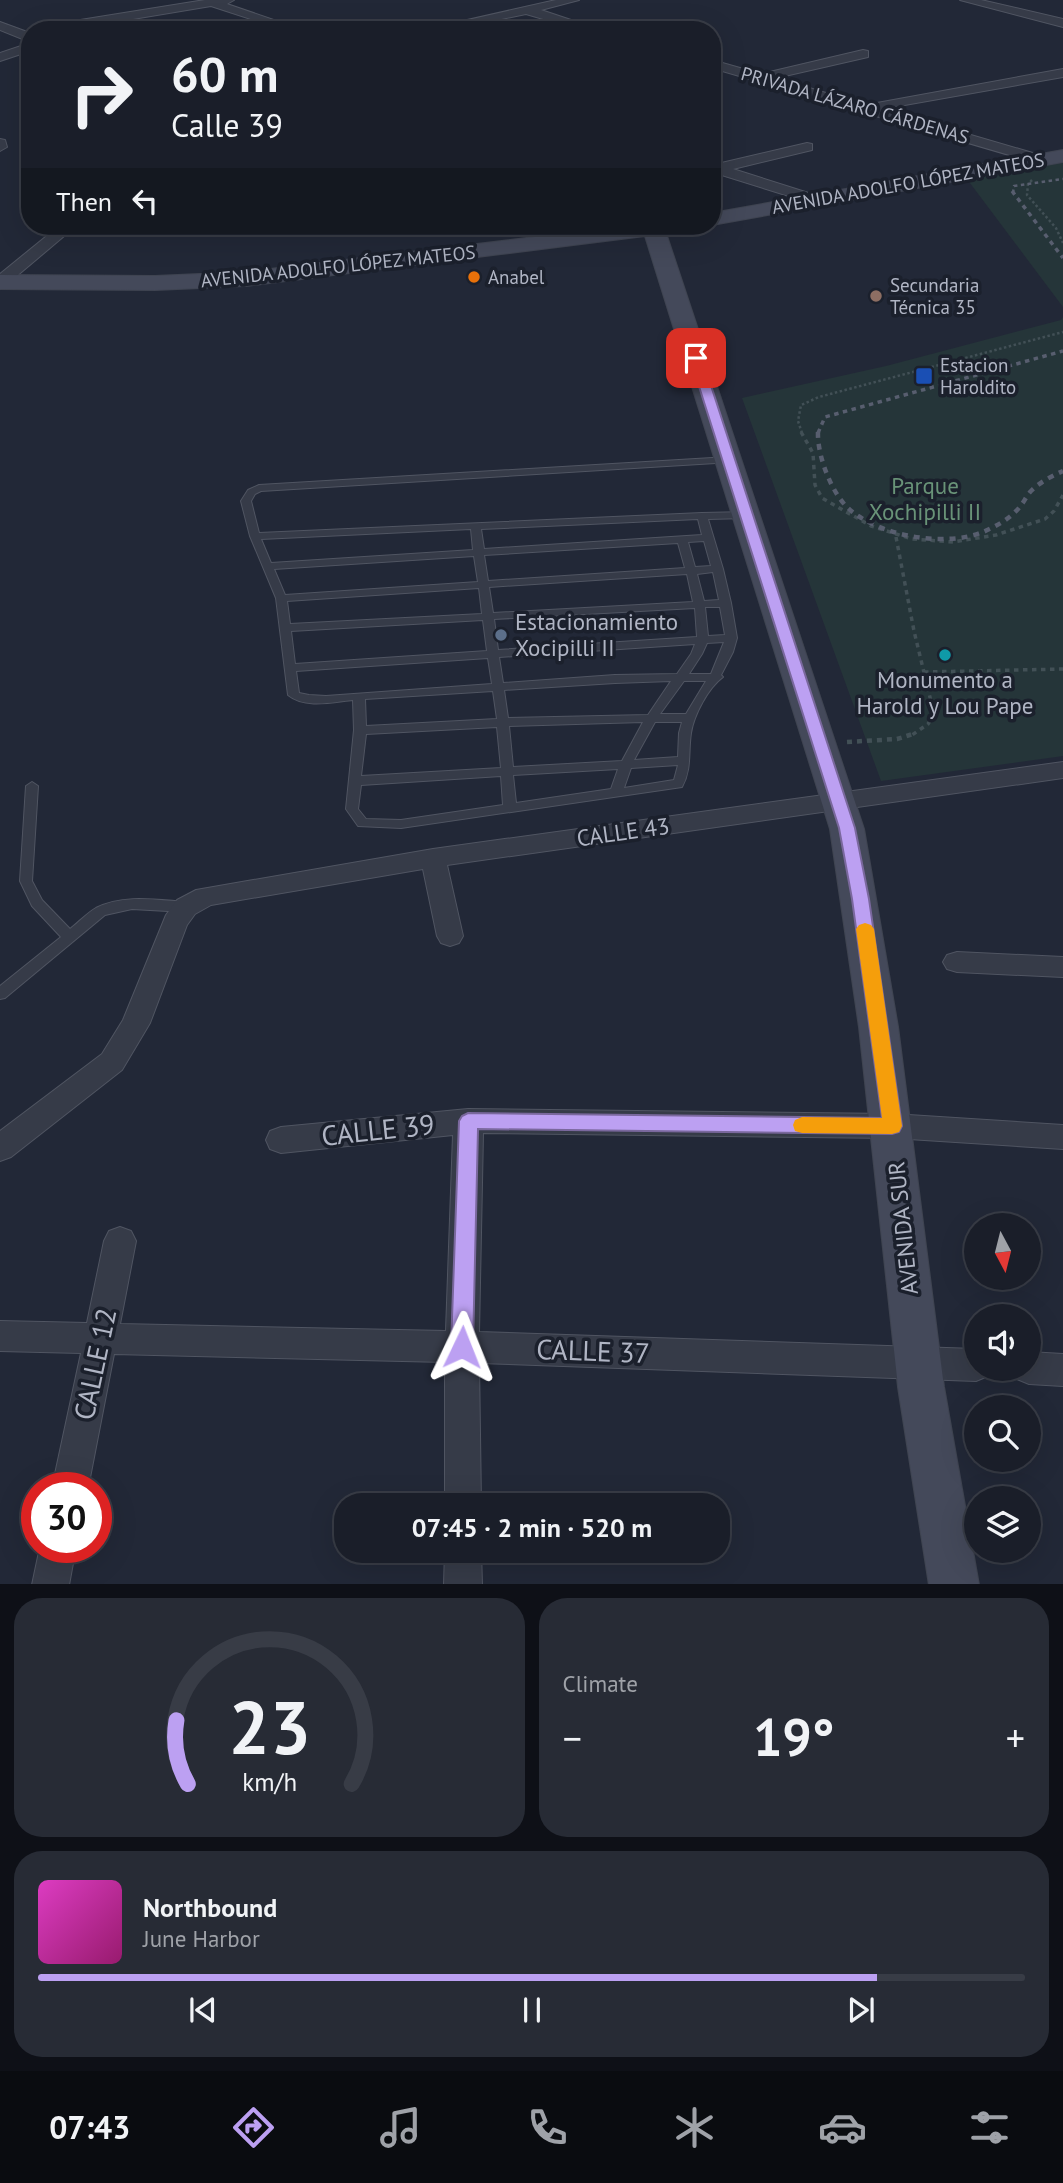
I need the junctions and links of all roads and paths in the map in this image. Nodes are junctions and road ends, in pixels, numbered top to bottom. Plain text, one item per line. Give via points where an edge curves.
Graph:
1 (228, 0) edge
2 (573, 0) edge
3 (966, 0) edge
4 (208, 2) edge
5 (502, 3) dead end
6 (1051, 7) dead end
7 (522, 9) junction
8 (1014, 11) junction
9 (96, 21) edge
10 (268, 21) edge
11 (469, 21) edge
12 (563, 21) edge
13 (1063, 23) edge
14 (0, 26) edge
15 (21, 32) edge
16 (21, 50) edge
17 (863, 54) dead end
18 (0, 57) edge
19 (721, 66) edge
20 (1063, 73) edge
21 (763, 78) junction
22 (864, 108) junction
23 (807, 147) dead end
24 (1063, 156) edge
25 (721, 167) edge
26 (1040, 167) junction
27 (721, 170) edge
28 (813, 200) junction
29 (721, 217) edge
30 (57, 235) edge
31 (601, 235) edge
32 (612, 235) edge
33 (667, 235) edge
34 (604, 236) junction
35 (1063, 243) edge
36 (0, 282) edge
37 (1063, 332) edge
38 (729, 460) junction
39 (1063, 495) edge
40 (747, 515) junction
41 (702, 516) junction
42 (475, 525) junction
43 (255, 536) junction
44 (896, 537) junction
45 (709, 538) junction
46 (682, 540) junction
47 (479, 552) junction
48 (268, 566) junction
49 (718, 569) junction
50 (690, 571) junction
51 (484, 584) junction
52 (281, 598) junction
53 (726, 603) junction
54 (698, 605) junction
55 (488, 615) junction
56 (285, 628) junction
57 (731, 638) junction
58 (702, 640) junction
59 (494, 653) junction
60 (290, 668) junction
61 (1063, 668) edge
62 (924, 672) junction
63 (680, 677) junction
64 (717, 677) junction
65 (498, 686) junction
66 (359, 696) junction
67 (651, 718) junction
68 (690, 718) junction
69 (503, 723) junction
70 (360, 730) junction
71 (822, 744) junction
72 (684, 761) junction
73 (623, 765) junction
74 (1063, 770) edge
75 (508, 772) junction
76 (355, 781) junction
77 (32, 786) dead end
78 (616, 794) junction
79 (840, 801) junction
80 (510, 809) junction
81 (433, 858) junction
82 (186, 907) junction
83 (450, 936) dead end
84 (70, 938) junction
85 (957, 962) dead end
86 (1063, 967) edge
87 (0, 995) edge
88 (468, 1121) junction
89 (892, 1126) junction
90 (1063, 1136) edge
91 (281, 1140) dead end
92 (0, 1148) edge
93 (120, 1241) dead end
94 (0, 1336) edge
95 (100, 1340) junction
96 (462, 1347) junction
97 (918, 1362) junction
98 (964, 1364) edge
99 (1041, 1369) edge
100 (1063, 1370) edge
101 (73, 1472) edge
102 (463, 1493) edge
103 (55, 1563) edge
104 (463, 1563) edge
105 (50, 1584) edge
106 (463, 1584) edge
107 (954, 1584) edge

1 - 4 street
2 - 7 street
3 - 8 street
4 - 9 street
4 - 10 street
5 - 7 street
6 - 8 street
7 - 11 street
7 - 12 street
8 - 13 street
14 - 15 street
16 - 18 street
17 - 21 street
19 - 21 street, PRIVADA LÁZARO CÁRDENAS
20 - 22 street
21 - 22 street, PRIVADA LÁZARO CÁRDENAS
22 - 26 street, PRIVADA LÁZARO CÁRDENAS
23 - 25 street
24 - 26 street, AVENIDA ADOLFO LÓPEZ MATEOS
26 - 28 street, AVENIDA ADOLFO LÓPEZ MATEOS
26 - 35 path via 1028,184 1027,195
27 - 28 street
28 - 29 street, AVENIDA ADOLFO LÓPEZ MATEOS
30 - 36 street
31 - 34 street
32 - 34 street, AVENIDA ADOLFO LÓPEZ MATEOS
33 - 38 street, AVENIDA SUR
34 - 36 street, AVENIDA ADOLFO LÓPEZ MATEOS via 209,281
37 - 44 path via 802,405 797,418 800,433 813,450 817,492 868,526
38 - 40 street, AVENIDA SUR
38 - 43 lane via 259,488 246,501
39 - 44 path via 1054,512 1043,520 1004,533 944,543
40 - 41 lane
40 - 71 street, AVENIDA SUR
41 - 42 lane
41 - 45 lane
42 - 43 lane
42 - 47 lane
43 - 48 lane
44 - 62 path
45 - 46 lane
45 - 49 lane
46 - 47 lane
46 - 50 lane
47 - 48 lane
47 - 51 lane
48 - 52 lane
49 - 50 lane
49 - 53 lane
50 - 51 lane
50 - 54 lane
51 - 52 lane
51 - 55 lane
52 - 56 lane
53 - 54 lane
53 - 57 lane
54 - 55 lane
54 - 58 lane
55 - 56 lane
55 - 59 lane
56 - 60 lane
57 - 58 lane
57 - 64 lane
58 - 59 lane
58 - 63 lane
59 - 60 lane
59 - 65 lane
60 - 66 lane via 291,689 300,698
61 - 62 path
62 - 71 path via 934,714 920,733
63 - 64 lane
63 - 65 lane
63 - 67 lane
64 - 68 lane
65 - 66 lane
65 - 69 lane
66 - 70 lane
67 - 68 lane
67 - 69 lane
67 - 73 lane
68 - 72 lane
69 - 70 lane
69 - 75 lane
70 - 76 lane
71 - 79 street, AVENIDA SUR
72 - 73 lane
72 - 78 lane via 678,784
73 - 75 lane
73 - 78 lane
74 - 79 street, CALLE 43
75 - 76 lane
75 - 80 lane
76 - 80 lane via 352,809 362,823 401,824
77 - 84 lane via 26,881 37,904
78 - 80 lane
79 - 81 street, CALLE 43
79 - 89 street, AVENIDA SUR via 861,899
81 - 82 street, CALLE 43 via 220,894
81 - 83 street
82 - 84 lane via 114,906
82 - 92 street via 158,961 136,1023 112,1062
84 - 87 lane
85 - 86 street
88 - 89 street, CALLE 39
88 - 91 street, CALLE 39
88 - 96 street
89 - 90 street, CALLE 39
89 - 97 street, AVENIDA SUR
93 - 95 street, CALLE 12
94 - 95 street, CALLE 37
95 - 96 street, CALLE 37
95 - 101 street, CALLE 12
96 - 97 street, CALLE 37
96 - 102 street
97 - 98 street, CALLE 37
97 - 107 street, AVENIDA SUR
99 - 100 street
103 - 105 street
104 - 106 street

